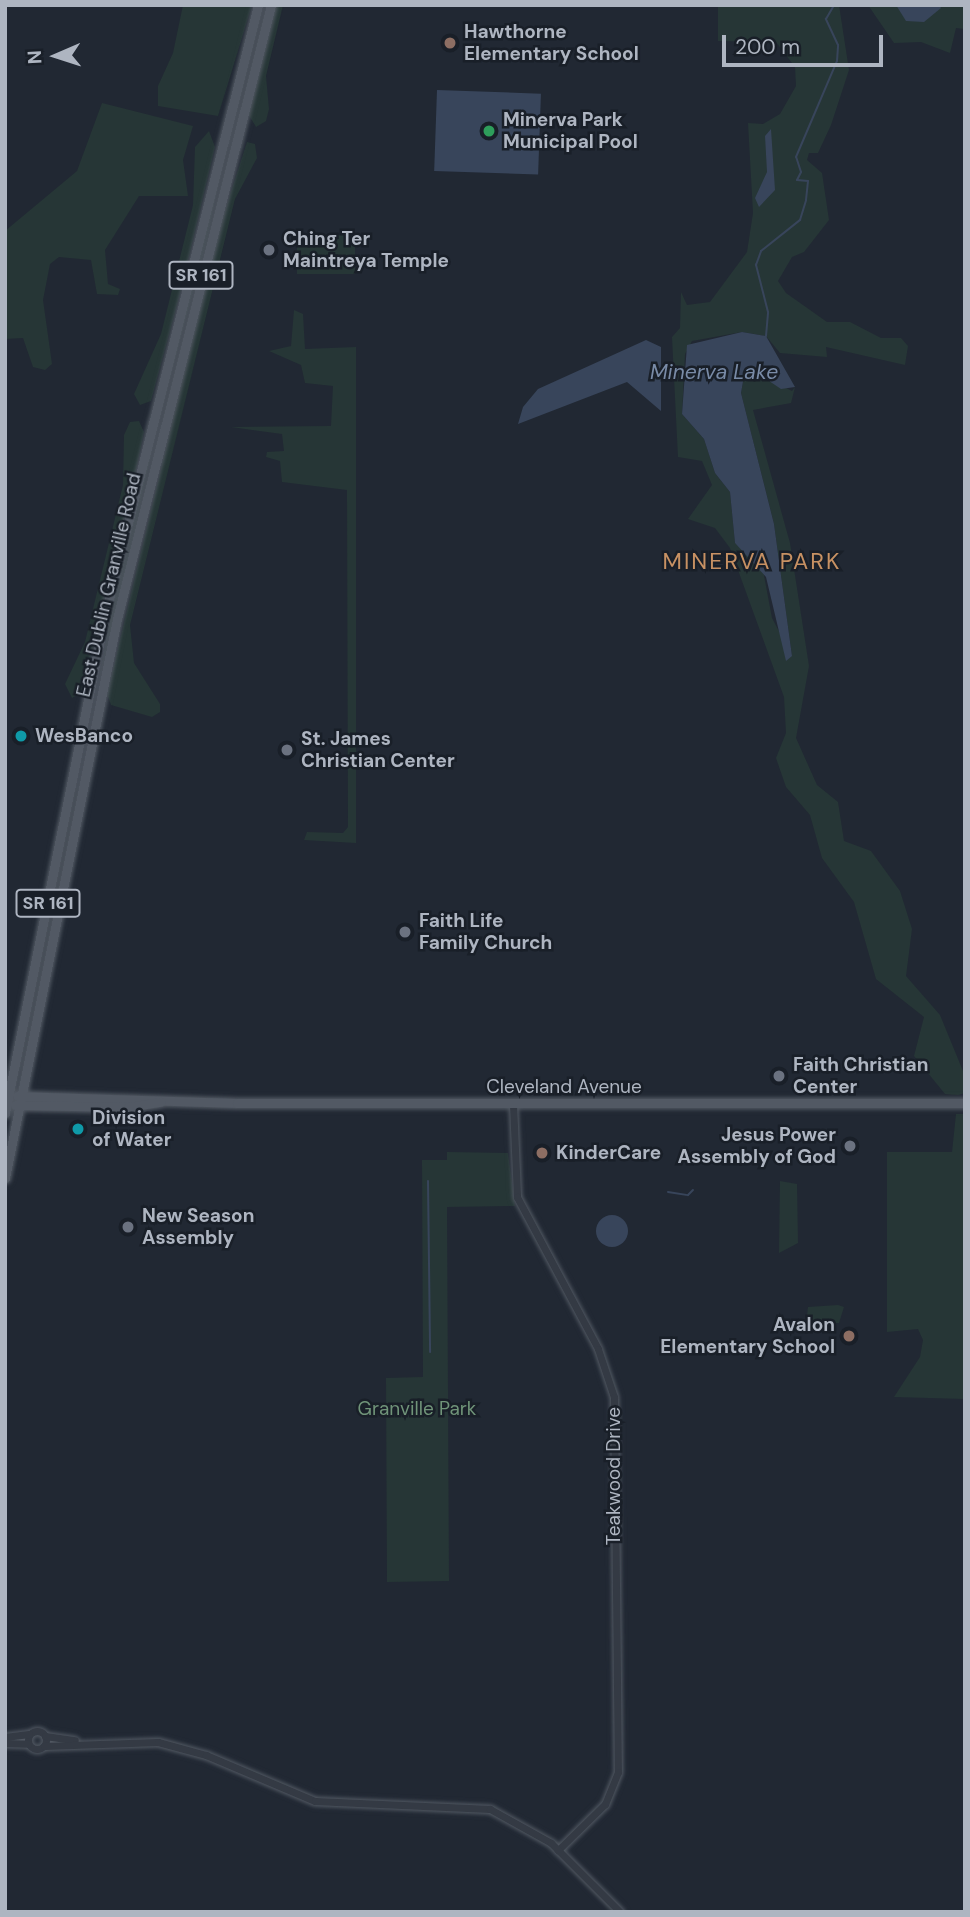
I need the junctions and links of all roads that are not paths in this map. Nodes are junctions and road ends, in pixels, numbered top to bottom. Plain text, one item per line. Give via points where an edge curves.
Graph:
1 (271, 5) edge
2 (257, 9) edge
3 (226, 128) junction
4 (239, 131) junction
5 (213, 232) junction
6 (105, 615) junction
7 (86, 710) junction
8 (98, 712) junction
9 (77, 816) junction
10 (21, 1100) junction
11 (6, 1103) edge
12 (965, 1103) edge
13 (513, 1104) junction
14 (5, 1178) edge
15 (29, 1734) junction
16 (45, 1736) junction
17 (5, 1737) edge
18 (86, 1741) junction
19 (5, 1743) edge
20 (28, 1744) junction
21 (44, 1746) junction
22 (558, 1850) junction
23 (620, 1912) edge

1 - 4 main road, East Dublin Granville Road / SR 161
2 - 3 main road, East Dublin Granville Road / SR 161
2 - 4 main road via 235,115
3 - 5 main road
3 - 6 main road, East Dublin Granville Road / SR 161
4 - 5 main road, East Dublin Granville Road / SR 161
5 - 8 main road, East Dublin Granville Road / SR 161
6 - 7 main road, East Dublin Granville Road / SR 161
6 - 8 main road
7 - 9 main road via 90,725
7 - 11 main road, East Dublin Granville Road / SR 161
8 - 9 main road, East Dublin Granville Road / SR 161
9 - 10 main road, East Dublin Granville Road / SR 161
10 - 11 main road, Cleveland Avenue
10 - 13 main road, Cleveland Avenue
10 - 14 main road, East Dublin Granville Road / SR 161
12 - 13 main road, Cleveland Avenue
13 - 22 street, Teakwood Drive via 517,1197 598,1349 614,1397 618,1772 605,1804
15 - 16 street via 39,1731
15 - 17 street
15 - 20 street
16 - 18 street
16 - 21 street
18 - 21 street
18 - 22 street via 179,1746 315,1801 490,1809 524,1824
19 - 20 street
20 - 21 street via 37,1749
22 - 23 street

